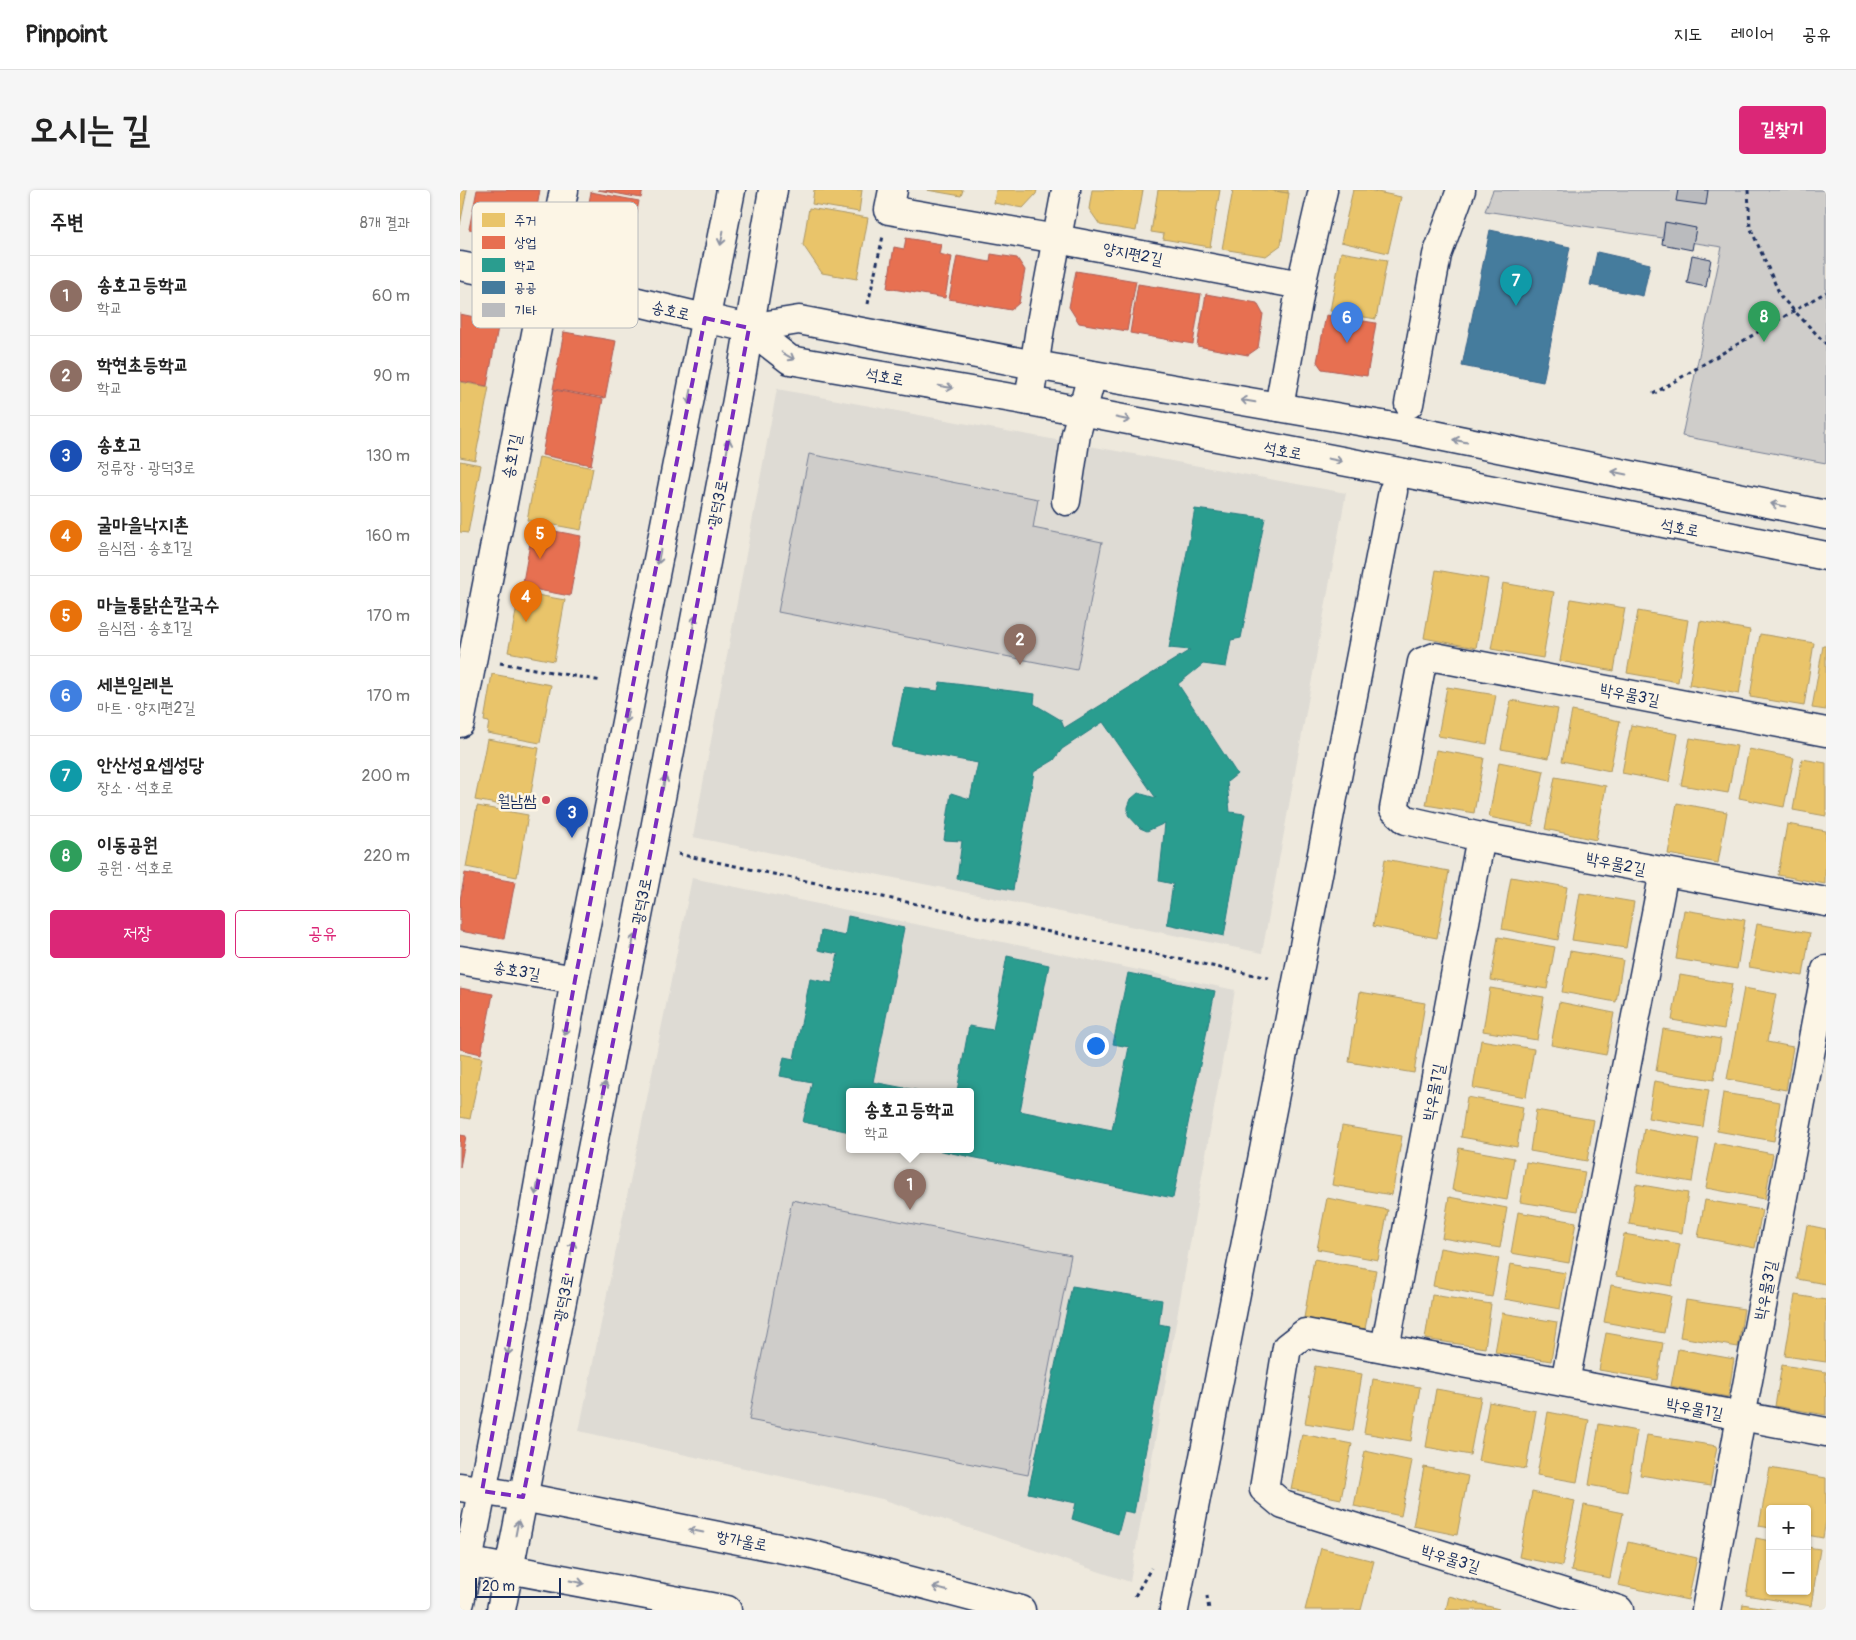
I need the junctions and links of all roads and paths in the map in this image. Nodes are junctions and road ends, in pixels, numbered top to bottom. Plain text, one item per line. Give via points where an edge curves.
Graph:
1 (731, 190) edge
2 (773, 190) edge
3 (1066, 190) edge
4 (1323, 190) edge
5 (1461, 190) edge
6 (1748, 190) edge
7 (891, 200) edge
8 (1057, 239) junction
9 (1301, 285) junction
10 (1826, 292) edge
11 (638, 303) edge
12 (1795, 311) junction
13 (705, 318) junction
14 (535, 328) edge
15 (748, 328) junction
16 (863, 331) junction
17 (1826, 344) edge
18 (1035, 366) junction
19 (1092, 375) junction
20 (1654, 394) dead end
21 (1029, 401) junction
22 (1409, 404) dead end
23 (1278, 407) junction
24 (1082, 412) junction
25 (1394, 491) dead end
26 (1066, 501) dead end
27 (1826, 515) edge
28 (1826, 556) edge
29 (472, 658) junction
30 (602, 681) dead end
31 (460, 723) edge
32 (1826, 732) edge
33 (1406, 820) joint
34 (1481, 837) junction
35 (678, 854) dead end
36 (1664, 872) junction
37 (1826, 902) edge
38 (460, 960) edge
39 (1826, 970) edge
40 (575, 980) junction
41 (1297, 984) junction
42 (1386, 1348) junction
43 (1564, 1382) junction
44 (1741, 1417) junction
45 (1826, 1432) edge
46 (471, 1489) edge
47 (523, 1497) junction
48 (1283, 1505) joint
49 (464, 1560) edge
50 (509, 1569) junction
51 (460, 1602) edge
52 (501, 1610) edge
53 (727, 1610) edge
54 (1021, 1610) edge
55 (1174, 1610) edge
56 (1618, 1610) edge
57 (1706, 1610) edge

1 -> 13 street
2 - 15 street, 광덕3로
3 - 8 street
4 - 9 street
5 - 22 street via 1437,255
6 - 12 path via 1750,226 1782,297
7 - 8 street, 양지편2길
7 - 16 path
8 - 9 street, 양지편2길
8 - 18 street
9 - 23 street
10 - 12 path
11 - 13 street, 송호로
12 - 17 path
12 - 20 path
13 - 15 street, 석호로
13 -> 40 street
14 - 29 street, 송호1길
15 - 16 street, 석호로 via 799,320
15 -> 21 street, 석호로 via 790,360
47 -> 15 street, 광덕3로 via 650,860
16 - 18 street, 석호로
18 - 19 street, 석호로
18 - 21 street
23 -> 19 street, 석호로
19 - 24 street
21 - 24 street, 석호로
27 -> 23 street, 석호로 via 1405,429
24 - 26 street
24 -> 28 street, 석호로
25 - 41 street
29 - 30 path
29 - 31 street, 송호1길
32 - 33 street, 박우물3길 via 1434,657 1422,662 1394,809
33 - 34 street, 박우물2길
34 - 36 street, 박우물2길
34 - 42 street, 박우물1길
35 - 41 path
36 - 37 street, 박우물2길
36 - 43 street
38 - 40 street, 송호3길
39 - 44 street, 박우물3길
40 -> 46 street
41 - 55 street
42 - 43 street, 박우물1길
42 - 48 street, 박우물1길 via 1305,1333 1287,1347 1264,1490
43 - 44 street, 박우물1길
44 - 45 street, 박우물1길
44 - 57 street, 박우물3길
46 - 47 street, 항가울로
46 - 49 street
50 -> 47 street, 광덕3로
54 -> 47 street, 항가울로 via 809,1554
48 - 56 street, 박우물3길
49 - 50 street
49 - 51 street
50 - 52 street, 광덕3로
50 -> 53 street

